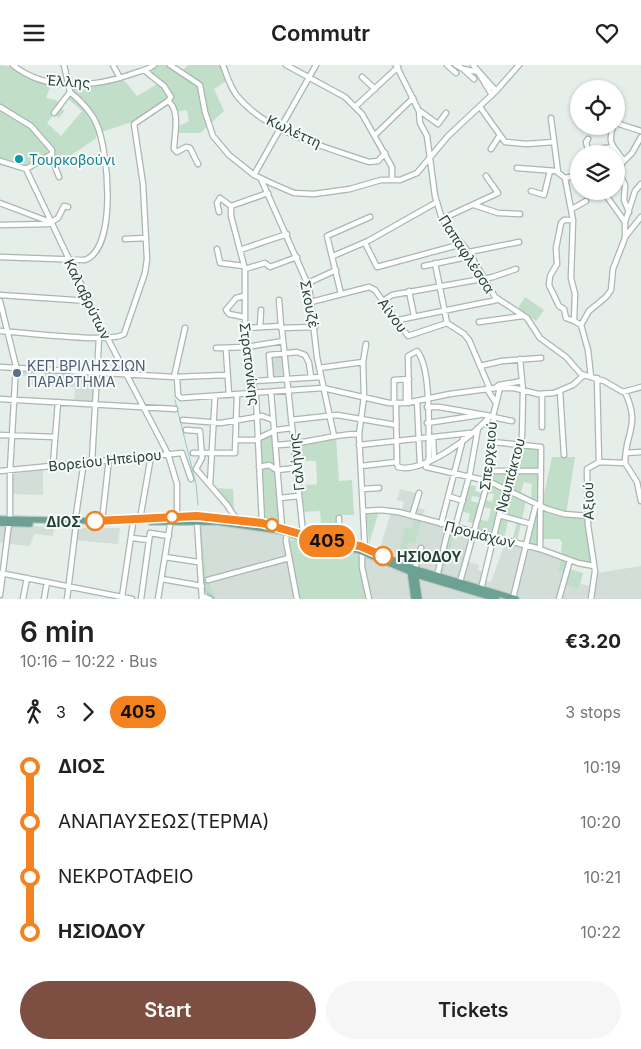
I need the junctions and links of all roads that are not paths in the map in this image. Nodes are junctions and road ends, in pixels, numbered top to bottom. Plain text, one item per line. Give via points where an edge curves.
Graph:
1 (13, 65) edge
2 (64, 65) edge
3 (113, 65) edge
4 (154, 65) edge
5 (170, 65) edge
6 (223, 65) edge
7 (286, 65) edge
8 (316, 65) edge
9 (447, 65) edge
10 (473, 65) edge
11 (519, 65) edge
12 (397, 66) edge
13 (459, 66) edge
14 (144, 70) junction
15 (478, 72) junction
16 (456, 73) dead end
17 (362, 77) dead end
18 (120, 78) junction
19 (310, 79) junction
20 (474, 79) dead end
21 (70, 83) junction
22 (375, 89) junction
23 (496, 91) junction
24 (70, 92) junction
25 (492, 95) junction
26 (413, 98) junction
27 (168, 101) junction
28 (0, 107) edge
29 (355, 107) junction
30 (480, 107) junction
31 (419, 111) junction
32 (54, 113) dead end
33 (446, 113) dead end
34 (551, 118) dead end
35 (625, 126) edge
36 (281, 129) junction
37 (641, 131) edge
38 (375, 135) junction
39 (500, 135) junction
40 (641, 137) edge
41 (588, 139) dead end
42 (554, 142) junction
43 (587, 145) edge
44 (490, 149) dead end
45 (385, 153) junction
46 (430, 155) junction
47 (51, 156) junction
48 (0, 161) edge
49 (625, 161) edge
50 (198, 164) dead end
51 (517, 168) dead end
52 (26, 169) junction
53 (550, 171) junction
54 (558, 172) junction
55 (254, 175) junction
56 (486, 176) dead end
57 (59, 177) dead end
58 (570, 177) edge
59 (565, 178) junction
60 (261, 179) junction
61 (392, 180) junction
62 (641, 184) edge
63 (531, 191) dead end
64 (268, 193) junction
65 (609, 200) edge
66 (624, 200) joint
67 (437, 201) junction
68 (586, 201) dead end
69 (632, 201) junction
70 (0, 203) edge
71 (474, 205) junction
72 (231, 206) junction
73 (68, 207) dead end
74 (572, 209) junction
75 (219, 212) dead end
76 (629, 212) junction
77 (520, 214) dead end
78 (370, 217) dead end
79 (641, 217) edge
80 (442, 219) junction
81 (574, 220) junction
82 (50, 222) junction
83 (625, 222) junction
84 (0, 225) edge
85 (287, 234) junction
86 (146, 238) junction
87 (125, 239) dead end
88 (625, 239) junction
89 (519, 242) dead end
90 (365, 243) junction
91 (462, 244) junction
92 (217, 249) dead end
93 (240, 250) junction
94 (470, 254) junction
95 (0, 257) edge
96 (298, 257) junction
97 (333, 257) junction
98 (69, 260) junction
99 (435, 263) junction
100 (424, 266) dead end
101 (245, 268) junction
102 (516, 269) dead end
103 (336, 270) junction
104 (483, 278) junction
105 (308, 283) junction
106 (440, 286) junction
107 (409, 291) junction
108 (341, 294) junction
109 (0, 295) edge
110 (244, 297) junction
111 (279, 300) dead end
112 (497, 300) junction
113 (0, 301) edge
114 (89, 301) junction
115 (383, 301) junction
116 (311, 302) junction
117 (261, 310) dead end
118 (444, 310) junction
119 (414, 316) junction
120 (524, 316) junction
121 (244, 317) junction
122 (398, 321) junction
123 (574, 321) junction
124 (479, 322) dead end
125 (447, 323) junction
126 (581, 325) junction
127 (260, 327) junction
128 (315, 327) junction
129 (185, 328) dead end
130 (245, 328) junction
131 (282, 328) junction
132 (0, 331) edge
133 (8, 332) junction
134 (99, 338) junction
135 (108, 338) junction
136 (283, 341) junction
137 (366, 343) dead end
138 (247, 347) junction
139 (216, 348) dead end
140 (226, 349) junction
141 (284, 353) junction
142 (541, 358) dead end
143 (520, 359) junction
144 (364, 361) junction
145 (480, 366) junction
146 (0, 367) edge
147 (16, 368) junction
148 (319, 368) junction
149 (98, 373) junction
150 (126, 375) junction
151 (228, 375) junction
152 (584, 375) junction
153 (175, 377) junction
154 (311, 377) junction
155 (321, 377) junction
156 (590, 377) junction
157 (596, 378) junction
158 (288, 379) junction
159 (407, 379) junction
160 (270, 380) junction
161 (252, 381) junction
162 (522, 381) junction
163 (641, 387) edge
164 (323, 388) junction
165 (493, 389) junction
166 (289, 391) junction
167 (524, 391) junction
168 (271, 392) junction
169 (560, 392) junction
170 (625, 392) junction
171 (255, 393) junction
172 (542, 394) junction
173 (229, 395) junction
174 (236, 395) junction
175 (214, 396) junction
176 (364, 397) junction
177 (0, 399) edge
178 (14, 399) junction
179 (427, 399) junction
180 (418, 401) junction
181 (58, 402) junction
182 (395, 403) junction
183 (408, 403) junction
184 (496, 403) junction
185 (95, 405) junction
186 (427, 407) junction
187 (144, 408) junction
188 (175, 409) dead end
189 (273, 413) junction
190 (480, 415) junction
191 (330, 416) junction
192 (256, 417) junction
193 (492, 417) junction
194 (273, 419) junction
195 (184, 420) dead end
196 (236, 420) junction
197 (291, 420) junction
198 (360, 420) junction
199 (512, 421) dead end
200 (214, 422) junction
201 (427, 423) junction
202 (396, 425) junction
203 (542, 427) dead end
204 (292, 428) junction
205 (479, 428) junction
206 (186, 430) dead end
207 (273, 431) junction
208 (472, 433) junction
209 (12, 434) junction
210 (359, 434) junction
211 (0, 435) edge
212 (453, 435) junction
213 (334, 436) junction
214 (56, 437) junction
215 (430, 437) junction
216 (257, 439) junction
217 (418, 439) junction
218 (463, 439) junction
219 (236, 440) junction
220 (492, 441) junction
221 (396, 443) junction
222 (520, 444) junction
223 (275, 445) junction
224 (294, 445) junction
225 (360, 445) junction
226 (454, 445) junction
227 (641, 452) edge
228 (193, 453) dead end
229 (202, 453) junction
230 (212, 453) junction
231 (626, 453) junction
232 (168, 454) junction
233 (564, 455) dead end
234 (150, 456) junction
235 (109, 459) junction
236 (434, 459) junction
237 (84, 461) junction
238 (92, 461) junction
239 (428, 462) junction
240 (598, 462) junction
241 (397, 463) junction
242 (625, 463) junction
243 (53, 465) junction
244 (420, 465) junction
245 (361, 466) junction
246 (259, 467) junction
247 (296, 468) junction
248 (10, 469) junction
249 (277, 470) junction
250 (0, 471) edge
251 (490, 471) junction
252 (512, 471) junction
253 (541, 471) junction
254 (454, 473) junction
255 (469, 477) junction
256 (191, 479) dead end
257 (488, 481) junction
258 (639, 481) edge
259 (210, 484) junction
260 (379, 487) dead end
261 (363, 489) junction
262 (506, 490) junction
263 (419, 493) dead end
264 (448, 496) junction
265 (299, 497) junction
266 (280, 498) junction
267 (462, 501) junction
268 (641, 501) edge
269 (536, 505) junction
270 (541, 507) junction
271 (364, 511) junction
272 (499, 515) junction
273 (412, 516) junction
274 (588, 516) junction
275 (339, 518) dead end
276 (0, 519) edge
277 (140, 519) junction
278 (174, 519) junction
279 (10, 521) junction
280 (102, 521) junction
281 (197, 521) junction
282 (0, 523) edge
283 (75, 523) junction
284 (133, 523) junction
285 (262, 523) junction
286 (235, 524) junction
287 (441, 524) junction
288 (531, 524) junction
289 (449, 526) junction
290 (455, 528) junction
291 (286, 530) junction
292 (303, 533) junction
293 (474, 533) junction
294 (169, 536) junction
295 (132, 538) junction
296 (493, 538) junction
297 (149, 540) junction
298 (339, 543) junction
299 (526, 545) junction
300 (421, 547) dead end
301 (540, 549) junction
302 (364, 550) junction
303 (166, 557) junction
304 (290, 558) junction
305 (570, 560) junction
306 (198, 561) junction
307 (594, 566) junction
308 (412, 571) junction
309 (2, 573) edge
310 (437, 576) junction
311 (27, 579) junction
312 (162, 579) junction
313 (208, 580) dead end
314 (47, 582) junction
315 (460, 582) junction
316 (69, 586) junction
317 (202, 586) junction
318 (482, 589) junction
319 (100, 593) junction
320 (0, 595) edge
321 (203, 597) edge
322 (124, 598) edge
323 (493, 598) edge
324 (23, 599) edge
325 (44, 599) edge
326 (67, 599) edge
327 (99, 599) edge
328 (132, 599) edge
329 (141, 599) edge
330 (158, 599) edge
331 (210, 599) edge
332 (297, 599) edge
333 (369, 599) edge
334 (414, 599) edge
335 (419, 599) edge
336 (514, 599) edge
337 (559, 599) edge
338 (590, 599) edge

1 - 21 street, Έλλης via 38,79
2 - 21 street
3 - 18 street
4 - 14 street, Έλλης
5 - 55 street via 199,84 213,136 229,155
6 - 36 street, Κωλέττη via 237,96
7 - 19 street
8 - 19 street
9 - 16 street
10 - 15 street
11 - 23 street
12 - 22 street
12 - 26 street, Παπαφλέσσα
13 - 15 street
13 - 20 street
14 - 18 street, Έλλης
14 - 27 street via 164,86 171,97
15 - 23 street
15 - 25 street
17 - 22 street
18 - 21 street, Έλλης via 94,84
19 - 29 street via 345,97
19 - 36 street
21 - 24 street
22 - 29 street
23 - 25 street
24 - 32 street
24 - 98 street via 84,105 97,125 105,162 107,196 105,228 96,248 88,259
25 - 30 street
26 - 31 street, Παπαφλέσσα
26 - 38 street
27 - 50 street via 174,107 175,115 174,149 177,152 190,148
27 - 86 street via 134,124 143,184
28 - 47 street via 36,131 51,149
29 - 38 street
30 - 39 street
30 - 46 street
31 - 33 street via 438,124
31 - 46 street, Παπαφλέσσα
34 - 42 street
35 - 37 street
36 - 45 street, Κωλέττη via 369,162 377,162
36 - 55 street
38 - 45 street
39 - 42 street via 505,142 515,144
39 - 44 street
40 - 49 street
41 - 43 street
42 - 54 street
45 - 61 street via 393,170
46 - 61 street via 417,173
46 - 67 street, Παπαφλέσσα
47 - 52 street
47 - 57 street
48 - 52 street
51 - 53 street
52 - 82 street, Καλαβρύτων
53 - 54 street
53 - 63 street via 544,195
54 - 59 street
55 - 60 street
56 - 71 street via 498,193
58 - 59 street
59 - 74 street
60 - 61 street via 289,191 307,194
60 - 64 street, Σκουζέ
62 - 69 street
64 - 72 street
64 - 85 street, Σκουζέ
65 - 83 street
66 - 69 street
66 - 76 street
67 - 80 street, Παπαφλέσσα
67 - 90 street
68 - 74 street
69 - 76 street
70 - 82 street
71 - 77 street via 498,213
71 - 80 street
72 - 75 street via 220,198 217,203
72 - 93 street, Στρατονίκης
73 - 82 street via 64,207 58,218
74 - 81 street
76 - 83 street
78 - 97 street via 327,235
79 - 88 street
80 - 91 street, Παπαφλέσσα
81 - 123 street via 571,277 575,294
81 - 123 street via 561,223 556,248 557,265 549,285 566,318
82 - 84 street
82 - 98 street, Καλαβρύτων
83 - 88 street
85 - 93 street
85 - 96 street, Σκουζέ
86 - 87 street
86 - 135 street via 145,273 124,334
88 - 126 street via 613,269 610,293 589,311
89 - 94 street
90 - 91 street via 377,267
90 - 97 street
91 - 94 street, Παπαφλέσσα
92 - 101 street via 219,263
93 - 101 street, Στρατονίκης
94 - 99 street
94 - 104 street, Παπαφλέσσα
95 - 98 street
96 - 101 street via 270,267 265,263
96 - 105 street, Σκουζέ
97 - 103 street
98 - 114 street, Καλαβρύτων
99 - 100 street
99 - 106 street
101 - 110 street, Στρατονίκης
102 - 104 street
103 - 105 street
103 - 108 street
104 - 106 street
104 - 112 street, Παπαφλέσσα
105 - 116 street, Σκουζέ
106 - 107 street
106 - 118 street
107 - 115 street via 387,296
107 - 119 street
108 - 115 street, Αίνου via 369,287 375,289
108 - 116 street, Αίνου
109 - 114 street
110 - 121 street, Στρατονίκης
110 - 121 street via 236,297 226,311
111 - 131 street
112 - 118 street
112 - 120 street, Παπαφλέσσα
113 - 133 street
114 - 135 street, Καλαβρύτων
115 - 122 street, Αίνου
116 - 128 street, Σκουζέ
117 - 127 street
118 - 119 street
118 - 125 street
119 - 122 street
120 - 124 street
120 - 152 street, Παπαφλέσσα via 540,338
121 - 130 street, Στρατονίκης
122 - 125 street, Αίνου via 408,336
123 - 126 street
125 - 145 street via 466,336
126 - 156 street via 588,350
127 - 130 street
127 - 131 street
128 - 131 street
128 - 148 street, Σκουζέ
129 - 153 street
130 - 138 street, Στρατονίκης
131 - 136 street, Γαλήνης
132 - 133 street
133 - 134 street
133 - 147 street
134 - 135 street
134 - 149 street
135 - 150 street, Καλαβρύτων
136 - 138 street
136 - 141 street, Γαλήνης
137 - 144 street
138 - 140 street
138 - 161 street, Στρατονίκης
139 - 140 street
140 - 151 street
141 - 154 street via 304,354 310,363
141 - 158 street, Γαλήνης
141 - 160 street via 269,355
142 - 143 street
143 - 145 street
143 - 162 street, Ναυπάκτου
144 - 148 street
144 - 176 street
145 - 165 street
146 - 147 street
147 - 149 street
147 - 178 street
148 - 155 street, Σκουζέ
149 - 150 street
149 - 185 street
150 - 153 street
150 - 187 street, Καλαβρύτων
151 - 153 street
151 - 173 street
152 - 156 street, Παπαφλέσσα
152 - 169 street
153 - 175 street via 180,398
154 - 155 street
154 - 158 street
155 - 164 street, Σκουζέ
156 - 157 street, Παπαφλέσσα
157 - 170 street, Παπαφλέσσα
157 - 240 street, Αξιού
158 - 160 street
158 - 166 street, Γαλήνης
159 - 179 street via 408,355 418,351 426,373
159 - 182 street via 394,380
159 - 183 street
160 - 161 street
161 - 171 street, Στρατονίκης
162 - 165 street
162 - 167 street, Ναυπάκτου
163 - 170 street
164 - 166 street
164 - 176 street
164 - 191 street, Σκουζέ
165 - 167 street
165 - 179 street
165 - 184 street
165 - 184 street, Σπερχειού
166 - 168 street
166 - 197 street, Γαλήνης
167 - 172 street
167 - 222 street, Ναυπάκτου
168 - 171 street
168 - 189 street
169 - 172 street
169 - 233 street
170 - 231 street via 633,418
171 - 174 street
171 - 192 street, Στρατονίκης
172 - 203 street
173 - 174 street
173 - 175 street
174 - 196 street
175 - 200 street
176 - 182 street
176 - 198 street
177 - 178 street
178 - 181 street
178 - 209 street
179 - 180 street
179 - 186 street
180 - 183 street
180 - 217 street
181 - 185 street
181 - 214 street
182 - 183 street
182 - 202 street
184 - 193 street, Σπερχειού
185 - 187 street
185 - 238 street
186 - 190 street
186 - 201 street
187 - 188 street
187 - 232 street, Καλαβρύτων
189 - 192 street
189 - 194 street
190 - 193 street
190 - 201 street
190 - 205 street
191 - 197 street
191 - 198 street
191 - 213 street, Σκουζέ
192 - 194 street
192 - 196 street
192 - 216 street, Στρατονίκης
193 - 199 street
193 - 205 street
193 - 220 street, Σπερχειού
194 - 207 street
195 - 200 street
196 - 200 street
196 - 219 street
197 - 204 street, Γαλήνης
198 - 202 street
198 - 210 street
200 - 230 street
201 - 215 street
202 - 221 street
204 - 207 street
204 - 224 street, Γαλήνης
205 - 208 street
205 - 255 street
206 - 229 street via 200,431
207 - 216 street
207 - 223 street
208 - 212 street
208 - 218 street
209 - 211 street
209 - 214 street
209 - 248 street
210 - 213 street
210 - 225 street
212 - 215 street
212 - 226 street
213 - 224 street
214 - 243 street
215 - 217 street
215 - 236 street
215 - 239 street
216 - 219 street
216 - 246 street, Στρατονίκης
217 - 221 street
217 - 244 street
218 - 226 street
218 - 254 street
219 - 230 street via 235,453
220 - 222 street
220 - 251 street, Σπερχειού
221 - 225 street
221 - 241 street
222 - 252 street, Ναυπάκτου
222 - 253 street via 540,446
223 - 224 street
223 - 249 street
224 - 247 street, Γαλήνης
225 - 245 street
226 - 236 street
227 - 231 street
228 - 229 street
229 - 230 street
229 - 259 street via 196,469
230 - 259 street
231 - 242 street
232 - 234 street, Βορείου Ηπείρου
232 - 256 street, Βορείου Ηπείρου via 182,453
232 - 278 street, Καλαβρύτων via 177,484
234 - 235 street, Βορείου Ηπείρου
234 - 277 street
235 - 238 street, Βορείου Ηπείρου
235 - 280 street
236 - 239 street
237 - 238 street, Βορείου Ηπείρου
237 - 243 street, Βορείου Ηπείρου
237 - 283 street
239 - 244 street
239 - 254 street via 426,467
240 - 242 street
240 - 274 street, Αξιού via 587,469
241 - 244 street via 409,469
241 - 245 street
242 - 258 street
243 - 248 street, Βορείου Ηπείρου
245 - 261 street
246 - 249 street via 269,465
246 - 285 street, Στρατονίκης
247 - 249 street
247 - 265 street, Γαλήνης
248 - 250 street, Βορείου Ηπείρου
248 - 279 street
249 - 266 street
251 - 252 street
251 - 257 street, Σπερχειού
252 - 253 street
252 - 262 street, Ναυπάκτου
253 - 270 street
254 - 255 street
254 - 264 street
255 - 257 street
255 - 267 street
257 - 262 street
257 - 293 street, Σπερχειού
258 - 268 street
259 - 286 street
260 - 261 street
261 - 271 street
262 - 269 street
262 - 272 street, Ναυπάκτου
263 - 273 street
264 - 267 street
264 - 287 street
265 - 266 street
265 - 292 street, Γαλήνης
266 - 291 street
267 - 290 street
269 - 270 street
269 - 288 street
270 - 274 street via 564,514
270 - 301 street
271 - 273 street, Προμάχων via 385,510
271 - 302 street
272 - 288 street
272 - 296 street, Ναυπάκτου
273 - 287 street, Προμάχων
274 - 307 street, Αξιού
275 - 298 street
276 - 279 main road
277 - 278 main road
277 - 280 main road
278 - 281 main road
278 - 284 main road
278 - 286 main road
278 - 294 street, Καλαβρύτων
279 - 282 main road
279 - 283 main road
279 - 309 street
280 - 283 main road
281 - 286 main road
281 - 306 street
283 - 284 main road
283 - 316 street
284 - 295 street
285 - 286 main road
285 - 291 main road
286 - 291 main road
287 - 289 street, Προμάχων
288 - 299 street
289 - 290 street, Προμάχων
289 - 310 street
290 - 293 street, Προμάχων
291 - 292 main road
291 - 302 main road via 322,544
291 - 304 street
292 - 298 main road
293 - 296 street, Προμάχων
293 - 315 street, Σπερχειού
294 - 297 street via 150,533
294 - 303 street, Καλαβρύτων
295 - 297 street
295 - 322 street
296 - 299 street, Προμάχων
296 - 318 street, Ναυπάκτου
297 - 329 street
298 - 302 main road
299 - 301 street, Προμάχων
299 - 336 street
300 - 308 street
301 - 305 street, Προμάχων
302 - 308 main road
302 - 333 street via 362,567
303 - 306 street
303 - 312 street, Καλαβρύτων
304 - 313 street
304 - 332 street
305 - 307 street, Προμάχων
305 - 337 street
306 - 317 street
307 - 338 street, Αξιού
308 - 310 main road
308 - 323 main road
308 - 334 main road
308 - 335 main road
309 - 311 street
309 - 320 street
310 - 315 main road
311 - 314 street
311 - 324 street
312 - 317 street
312 - 330 street, Καλαβρύτων
314 - 316 street
314 - 325 street
315 - 318 main road
316 - 319 street
316 - 326 street
317 - 321 street
318 - 336 main road
319 - 322 street
319 - 327 street
321 - 331 street
322 - 328 street

